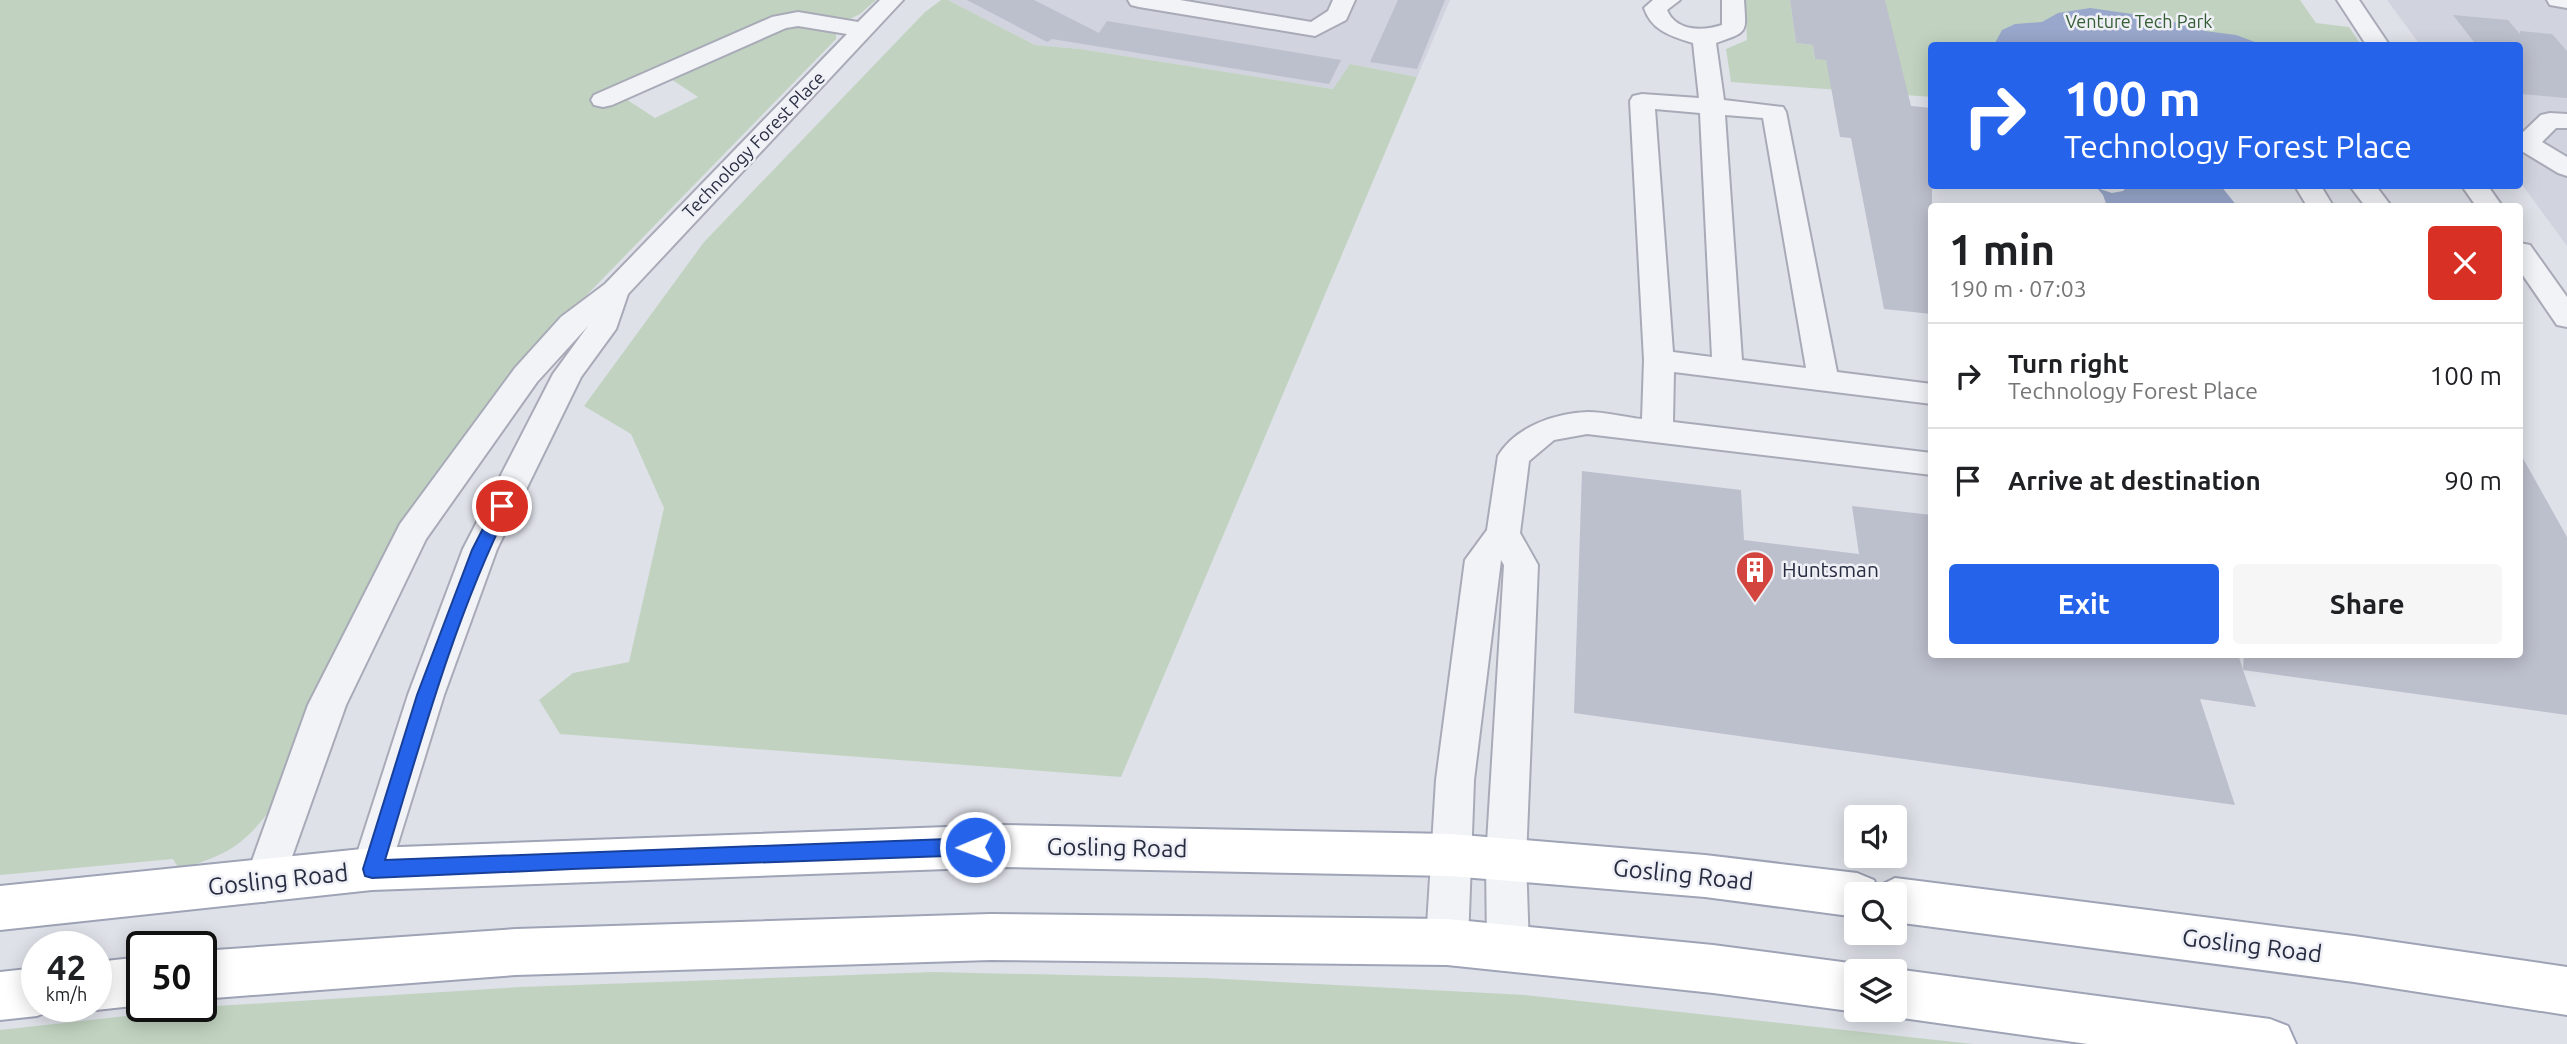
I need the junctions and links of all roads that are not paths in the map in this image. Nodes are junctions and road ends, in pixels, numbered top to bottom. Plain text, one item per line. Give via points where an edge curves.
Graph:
1 (892, 0) edge
2 (1139, 0) edge
3 (1344, 0) edge
4 (1669, 0) edge
5 (1732, 0) edge
6 (2348, 0) edge
7 (2558, 0) edge
8 (2567, 1) edge
9 (864, 30) junction
10 (1704, 39) junction
11 (2376, 42) edge
12 (603, 100) dead end
13 (1712, 106) junction
14 (2567, 121) edge
15 (2523, 143) edge
16 (2567, 168) edge
17 (2523, 255) edge
18 (615, 289) junction
19 (2567, 318) edge
20 (1659, 360) junction
21 (1728, 369) junction
22 (1823, 380) junction
23 (1928, 393) edge
24 (1657, 431) junction
25 (1928, 464) edge
26 (1503, 534) junction
27 (1450, 855) junction
28 (1506, 859) junction
29 (372, 869) junction
30 (264, 883) junction
31 (1844, 893) edge
32 (1907, 902) edge
33 (0, 908) edge
34 (1447, 942) junction
35 (1508, 948) junction
36 (217, 974) edge
37 (1844, 986) edge
38 (2567, 991) edge
39 (21, 994) edge
40 (1907, 995) edge
41 (0, 996) edge
42 (2270, 1044) edge

1 - 9 street, Technology Forest Place
2 - 3 street via 1315,29 1338,15
4 - 10 street via 1655,8 1659,19 1677,31
5 - 10 street via 1734,29
6 - 11 street
7 - 8 street
9 - 12 street via 798,19 780,22
9 - 18 street, Technology Forest Place
10 - 13 street
13 - 20 street via 1642,101
13 - 21 street
13 - 22 street via 1774,111
14 - 15 street via 2550,120
15 - 16 street
17 - 19 street
18 - 29 street, Technology Forest Place via 601,329 568,374 480,550 426,695
18 - 30 street, Technology Forest Place via 571,324 526,375 412,533 327,705
20 - 21 street
20 - 24 street
21 - 22 street
22 - 23 street
24 - 25 street
24 - 26 street via 1587,423 1545,431 1514,456
26 - 27 street via 1482,560 1454,780
26 - 28 street via 1521,565
27 - 28 main road, Gosling Road
27 - 29 main road, Gosling Road via 1002,846
27 - 34 street
28 - 31 main road, Gosling Road
28 - 35 street
29 - 30 main road, Gosling Road
30 - 33 main road, Gosling Road
32 - 38 main road, Gosling Road
34 - 35 main road
34 - 36 main road via 990,937 516,953
35 - 37 main road
39 - 41 main road
40 - 42 main road

